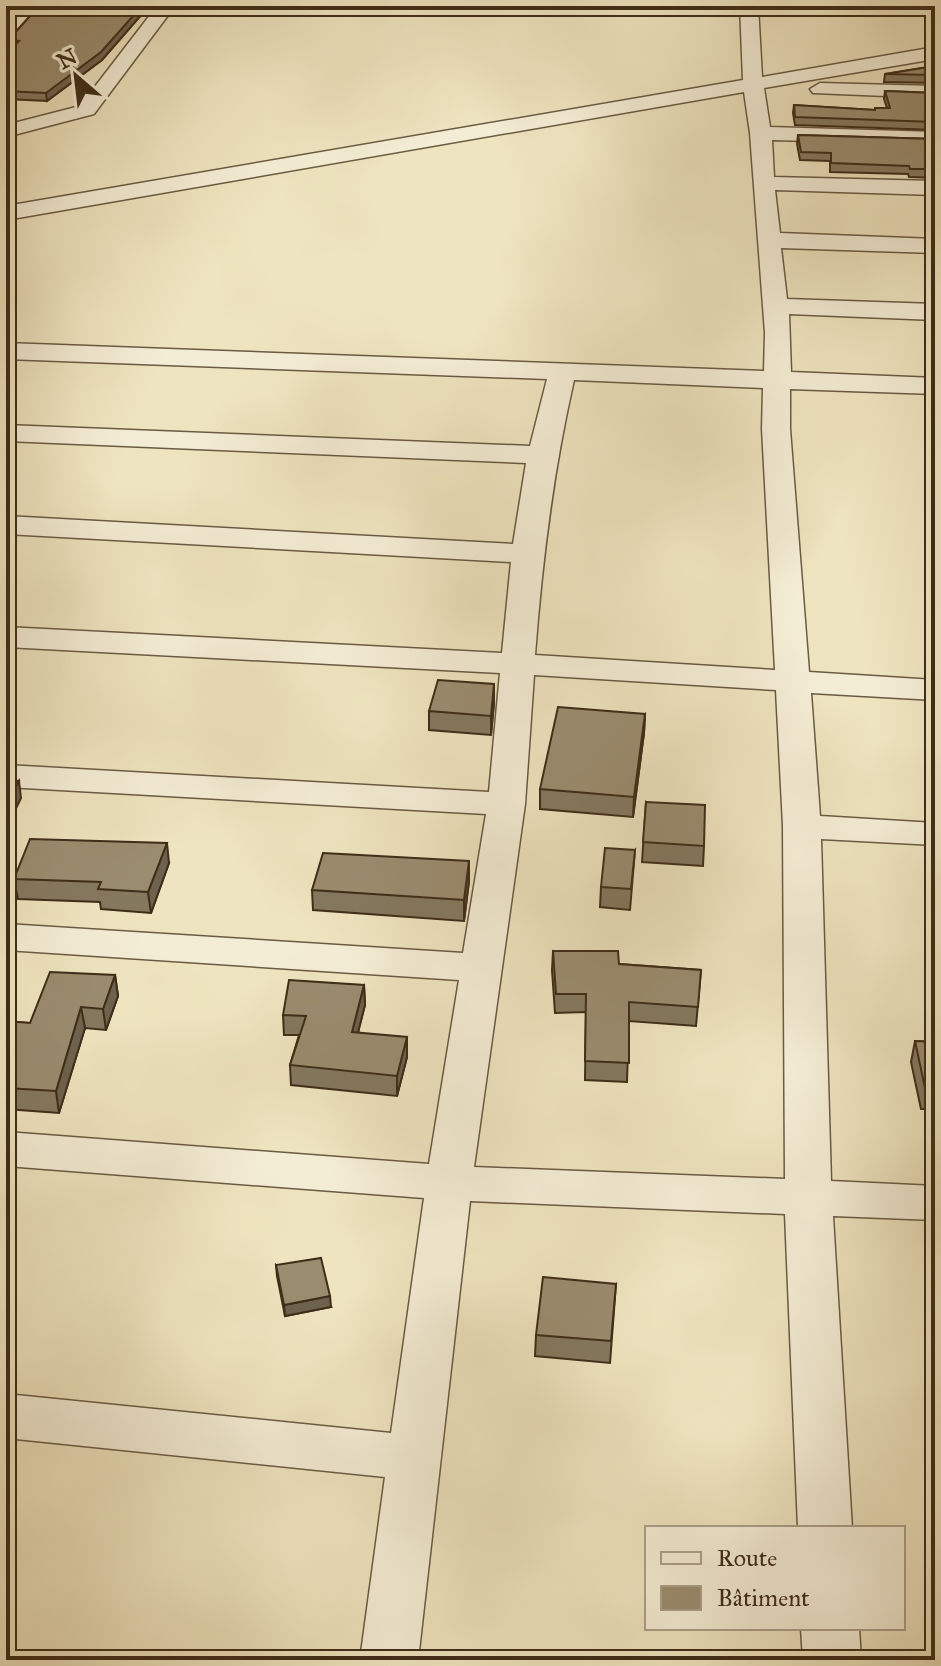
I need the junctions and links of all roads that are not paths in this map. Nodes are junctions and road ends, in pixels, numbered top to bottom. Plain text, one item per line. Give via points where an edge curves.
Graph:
1 (34, 6) edge
2 (166, 6) edge
3 (753, 8) edge
4 (6, 36) edge
5 (935, 45) edge
6 (935, 53) edge
7 (753, 80) junction
8 (935, 92) edge
9 (6, 131) edge
10 (761, 133) junction
11 (935, 138) edge
12 (763, 183) junction
13 (935, 188) edge
14 (6, 199) edge
15 (6, 213) edge
16 (770, 240) junction
17 (935, 246) edge
18 (776, 306) junction
19 (935, 312) edge
20 (6, 351) edge
21 (562, 373) junction
22 (776, 381) junction
23 (935, 386) edge
24 (6, 433) edge
25 (542, 455) junction
26 (6, 525) edge
27 (527, 554) junction
28 (6, 637) edge
29 (517, 664) junction
30 (790, 680) junction
31 (935, 690) edge
32 (6, 776) edge
33 (506, 804) junction
34 (802, 826) junction
35 (935, 834) edge
36 (6, 937) edge
37 (481, 968) junction
38 (6, 1149) edge
39 (449, 1183) junction
40 (808, 1195) junction
41 (935, 1203) edge
42 (6, 1416) edge
43 (416, 1458) junction
44 (825, 1526) edge
45 (830, 1630) edge
46 (389, 1660) edge
47 (832, 1660) edge

1 - 4 street
2 - 9 street via 87,110
3 - 7 street
5 - 7 street
6 - 7 street
7 - 8 street via 793,88
7 - 10 street
7 - 14 street
7 - 15 street
10 - 11 street
10 - 12 street
12 - 13 street
12 - 16 street
16 - 17 street
16 - 18 street
18 - 19 street
18 - 22 street
20 - 21 street
21 - 22 street
21 - 25 street
22 - 23 street
22 - 30 street
24 - 25 street
25 - 27 street
26 - 27 street
27 - 29 street
28 - 29 street
29 - 30 street
29 - 33 street
30 - 31 street
30 - 34 street
32 - 33 street
33 - 37 street
34 - 35 street
34 - 40 street
36 - 37 street
37 - 39 street
38 - 39 street
39 - 40 street
39 - 43 street
40 - 41 street
40 - 44 street
42 - 43 street
43 - 46 street
45 - 47 street

